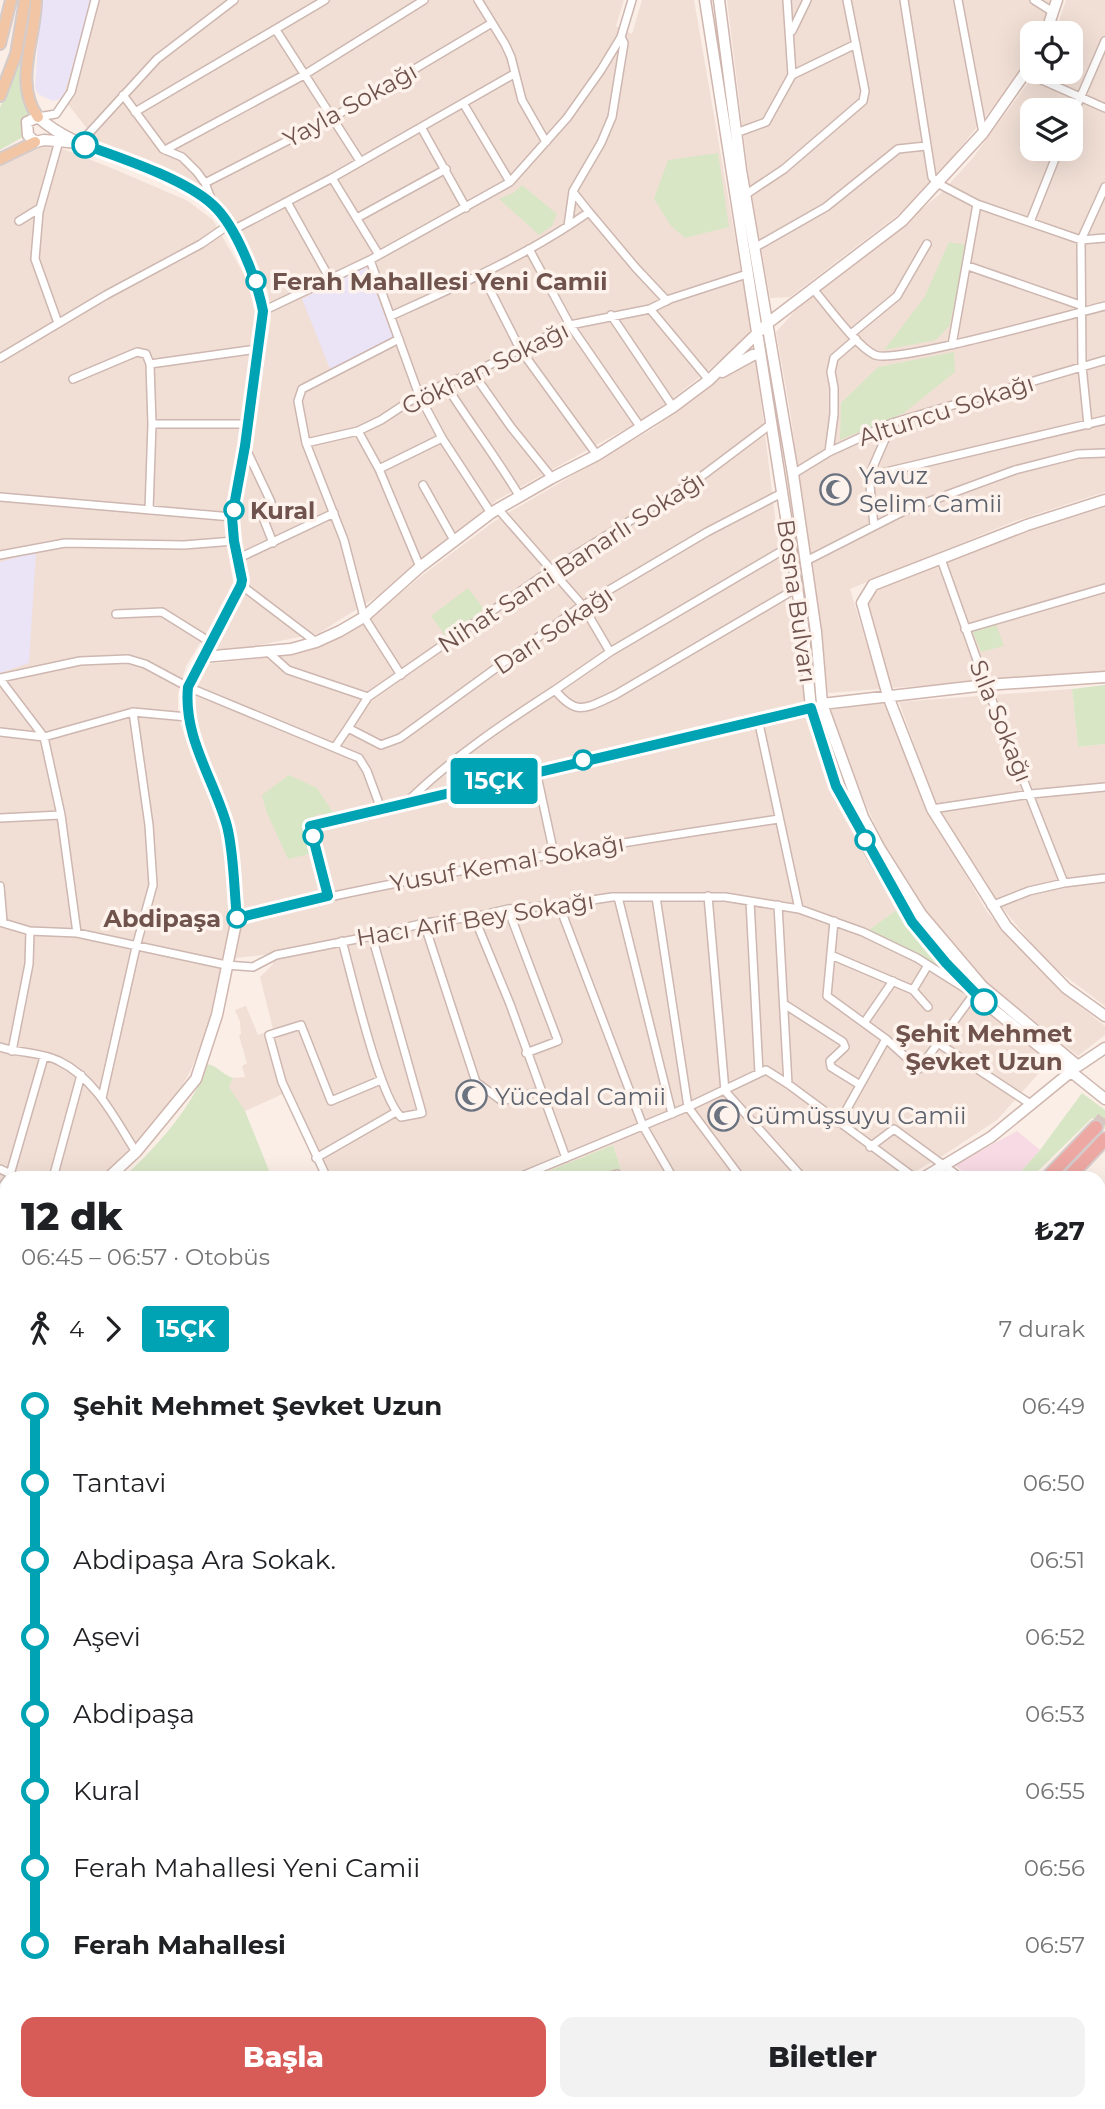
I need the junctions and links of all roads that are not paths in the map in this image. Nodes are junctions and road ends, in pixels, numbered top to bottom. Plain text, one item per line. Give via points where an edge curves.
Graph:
1 (11, 0) edge
2 (25, 0) edge
3 (36, 0) edge
4 (95, 0) edge
5 (234, 0) edge
6 (325, 0) edge
7 (424, 0) edge
8 (478, 0) edge
9 (632, 0) edge
10 (705, 0) edge
11 (719, 0) edge
12 (787, 0) edge
13 (807, 0) edge
14 (847, 0) edge
15 (904, 0) edge
16 (958, 0) edge
17 (1034, 0) edge
18 (1057, 0) edge
19 (1053, 12) junction
20 (1050, 21) edge
21 (492, 23) junction
22 (276, 30) junction
23 (790, 33) junction
24 (621, 37) junction
25 (1105, 41) edge
26 (0, 44) edge
27 (856, 44) junction
28 (514, 74) junction
29 (303, 75) junction
30 (792, 75) junction
31 (1020, 81) edge
32 (1056, 84) edge
33 (123, 95) junction
34 (0, 96) edge
35 (1079, 98) joint
36 (1083, 100) edge
37 (463, 103) junction
38 (1105, 108) edge
39 (135, 112) junction
40 (38, 117) junction
41 (332, 118) junction
42 (421, 127) junction
43 (736, 133) junction
44 (983, 133) junction
45 (59, 141) junction
46 (34, 142) junction
47 (546, 142) junction
48 (80, 143) junction
49 (926, 146) junction
50 (164, 150) junction
51 (0, 159) edge
52 (360, 161) junction
53 (1054, 161) edge
54 (446, 170) junction
55 (332, 178) junction
56 (510, 182) junction
57 (205, 183) junction
58 (937, 183) junction
59 (1105, 187) edge
60 (573, 191) junction
61 (745, 195) junction
62 (287, 202) junction
63 (977, 204) junction
64 (213, 205) junction
65 (40, 208) junction
66 (466, 208) junction
67 (589, 212) junction
68 (357, 218) junction
69 (19, 221) dead end
70 (1030, 222) junction
71 (568, 226) junction
72 (229, 228) junction
73 (1105, 238) edge
74 (1081, 240) junction
75 (927, 244) dead end
76 (754, 248) junction
77 (529, 249) junction
78 (379, 255) junction
79 (370, 260) junction
80 (968, 266) junction
81 (482, 274) junction
82 (747, 274) junction
83 (330, 279) junction
84 (813, 289) junction
85 (751, 299) junction
86 (667, 301) junction
87 (1105, 306) edge
88 (1080, 308) junction
89 (650, 309) junction
90 (263, 311) junction
91 (611, 315) junction
92 (391, 316) junction
93 (58, 323) junction
94 (768, 323) junction
95 (570, 325) junction
96 (757, 334) junction
97 (854, 336) junction
98 (399, 339) junction
99 (952, 345) junction
100 (257, 349) junction
101 (520, 349) junction
102 (760, 354) junction
103 (0, 358) edge
104 (1105, 360) edge
105 (150, 364) junction
106 (1082, 366) junction
107 (474, 373) junction
108 (73, 379) dead end
109 (709, 380) junction
110 (445, 384) junction
111 (419, 395) junction
112 (673, 407) junction
113 (1105, 420) edge
114 (892, 423) junction
115 (152, 424) junction
116 (247, 424) junction
117 (771, 424) junction
118 (1088, 425) junction
119 (641, 428) junction
120 (358, 431) junction
121 (442, 438) junction
122 (306, 443) junction
123 (245, 446) junction
124 (829, 452) junction
125 (1105, 453) edge
126 (597, 455) junction
127 (379, 469) junction
128 (793, 474) junction
129 (869, 476) junction
130 (552, 478) junction
131 (423, 485) dead end
132 (782, 493) junction
133 (0, 497) edge
134 (520, 497) junction
135 (1105, 500) edge
136 (149, 510) junction
137 (495, 512) junction
138 (334, 513) junction
139 (232, 517) junction
140 (874, 526) junction
141 (234, 541) junction
142 (455, 542) junction
143 (273, 543) junction
144 (790, 546) junction
145 (0, 555) edge
146 (237, 559) junction
147 (941, 559) junction
148 (806, 561) junction
149 (421, 567) junction
150 (551, 570) junction
151 (241, 585) junction
152 (797, 588) junction
153 (1105, 588) edge
154 (583, 606) junction
155 (116, 614) dead end
156 (364, 617) junction
157 (965, 629) junction
158 (210, 642) junction
159 (316, 642) junction
160 (268, 652) junction
161 (610, 652) junction
162 (203, 657) junction
163 (401, 675) junction
164 (1105, 677) edge
165 (0, 679) edge
166 (986, 685) junction
167 (188, 687) junction
168 (555, 690) junction
169 (888, 696) junction
170 (368, 697) junction
171 (822, 705) junction
172 (811, 708) junction
173 (133, 712) junction
174 (187, 717) junction
175 (758, 719) junction
176 (348, 728) junction
177 (0, 732) edge
178 (44, 737) junction
179 (335, 747) junction
180 (536, 771) junction
181 (1105, 787) edge
182 (1031, 794) junction
183 (409, 801) junction
184 (381, 809) junction
185 (932, 809) junction
186 (61, 815) junction
187 (0, 818) edge
188 (779, 819) junction
189 (554, 854) junction
190 (1105, 878) edge
191 (1064, 883) junction
192 (0, 886) edge
193 (328, 896) junction
194 (708, 896) junction
195 (618, 897) junction
196 (656, 897) junction
197 (750, 901) junction
198 (559, 905) junction
199 (778, 905) junction
200 (991, 906) junction
201 (508, 909) junction
202 (799, 909) junction
203 (237, 918) junction
204 (474, 918) junction
205 (834, 921) junction
206 (2, 922) edge
207 (424, 923) junction
208 (30, 931) junction
209 (77, 933) junction
210 (372, 936) junction
211 (342, 941) junction
212 (136, 947) junction
213 (831, 956) junction
214 (226, 965) junction
215 (928, 965) junction
216 (893, 981) junction
217 (913, 990) junction
218 (974, 994) junction
219 (784, 1004) junction
220 (928, 1007) dead end
221 (1105, 1016) edge
222 (864, 1023) junction
223 (886, 1039) junction
224 (938, 1043) junction
225 (0, 1047) edge
226 (1105, 1048) edge
227 (12, 1051) junction
228 (526, 1053) junction
229 (44, 1057) junction
230 (1075, 1069) junction
231 (760, 1073) junction
232 (81, 1075) junction
233 (381, 1080) junction
234 (788, 1084) junction
235 (860, 1085) junction
236 (541, 1091) junction
237 (725, 1091) junction
238 (102, 1098) junction
239 (1105, 1099) edge
240 (1032, 1105) junction
241 (688, 1107) junction
242 (396, 1112) junction
243 (672, 1114) junction
244 (839, 1123) junction
245 (643, 1126) junction
246 (1096, 1127) tunnel mouth
247 (1105, 1139) tunnel mouth
248 (870, 1147) junction
249 (136, 1152) junction
250 (316, 1158) junction
251 (566, 1158) junction
252 (944, 1165) junction
253 (13, 1171) edge
254 (55, 1171) edge
255 (116, 1171) edge
256 (323, 1171) edge
257 (534, 1171) edge
258 (669, 1171) edge
259 (736, 1171) edge
260 (797, 1171) edge
261 (905, 1171) edge
262 (934, 1171) edge
263 (952, 1171) edge
264 (1054, 1171) edge
265 (1075, 1171) edge

1 - 26 main road
2 - 34 main road via 16,54
3 - 40 main road via 27,81 31,108
4 - 40 street via 71,92 56,114
5 - 33 street via 157,59
6 - 22 street
7 - 29 street
8 - 21 street
9 - 24 street
10 - 82 street, Bosna Bulvarı
11 - 43 street, Bosna Bulvarı
12 - 23 street
13 - 23 street
14 - 27 street
15 - 49 street
16 - 44 street
17 - 19 street
18 - 19 street
19 - 20 street
21 - 28 street via 511,57
21 - 41 street, Yayla Sokağı
22 - 29 street
22 - 39 street
23 - 30 street
24 - 47 street
24 - 60 street via 624,43 611,117
25 - 35 street
27 - 30 street
27 - 61 street via 863,101 784,169
28 - 37 street
28 - 47 street
29 - 41 street
29 - 50 street
30 - 43 street via 766,122
31 - 44 street
32 - 35 street
33 - 39 street
33 - 48 street
36 - 38 street
37 - 42 street
37 - 56 street
39 - 50 street
40 - 46 street via 26,127
40 - 48 street
41 - 52 street
41 - 57 street, Yayla Sokağı
42 - 52 street
42 - 54 street
43 - 61 street, Bosna Bulvarı
44 - 58 street
45 - 46 street
45 - 48 street
45 - 65 street
46 - 51 main road
47 - 56 street
48 - 64 street via 144,167
49 - 58 street
49 - 76 street via 898,149 826,207
50 - 57 street via 182,156
52 - 55 street
53 - 70 street
54 - 66 street
54 - 68 street
55 - 62 street
55 - 68 street
56 - 66 street
57 - 64 street
58 - 63 street
58 - 84 street via 902,221
59 - 74 street
60 - 67 street
60 - 71 street
61 - 76 street, Bosna Bulvarı
62 - 72 street
62 - 83 street
63 - 70 street
63 - 80 street
64 - 72 street
65 - 69 street
65 - 93 street via 35,259
66 - 78 street
67 - 71 street
67 - 86 street
68 - 78 street
70 - 74 street
71 - 77 street
72 - 90 street via 249,264
72 - 93 street
73 - 74 street
74 - 88 street
75 - 97 street via 897,296
76 - 94 street, Bosna Bulvarı
77 - 81 street
77 - 95 street
78 - 79 street
79 - 83 street
79 - 92 street
80 - 88 street
80 - 99 street
81 - 92 street
81 - 101 street
82 - 85 street, Bosna Bulvarı
82 - 86 street, Gökhan Sokağı
83 - 90 street
84 - 94 street
84 - 97 street
85 - 94 street
85 - 96 street, Bosna Bulvarı
86 - 89 street, Gökhan Sokağı
87 - 88 street
88 - 99 street
88 - 106 street
89 - 91 street, Gökhan Sokağı
89 - 109 street
90 - 100 street
91 - 95 street, Gökhan Sokağı
91 - 112 street
92 - 98 street
93 - 103 street
94 - 96 street
94 - 128 street, Bosna Bulvarı
95 - 101 street, Gökhan Sokağı
95 - 119 street
96 - 102 street, Bosna Bulvarı
96 - 109 street
97 - 99 street via 872,354 884,358
97 - 124 street via 834,358
98 - 111 street
98 - 122 street via 302,389 299,401
100 - 105 street
100 - 116 street
101 - 107 street, Gökhan Sokağı
101 - 126 street
102 - 109 street
102 - 117 street, Bosna Bulvarı
104 - 106 street, Altuncu Sokağı
105 - 108 street via 146,354 138,352
105 - 115 street
106 - 114 street, Altuncu Sokağı
106 - 118 street
107 - 110 street, Gökhan Sokağı
107 - 130 street
109 - 112 street
110 - 111 street, Gökhan Sokağı
110 - 134 street
111 - 120 street, Gökhan Sokağı
111 - 121 street
112 - 119 street
113 - 118 street
114 - 124 street, Altuncu Sokağı
114 - 129 street
115 - 116 street
115 - 136 street
116 - 123 street
117 - 132 street, Bosna Bulvarı
117 - 150 street, Nihat Sami Banarlı Sokağı via 702,476
118 - 129 street
119 - 126 street
120 - 122 street, Gökhan Sokağı
120 - 127 street
121 - 127 street
121 - 137 street
122 - 138 street
123 - 139 street
123 - 143 street via 271,502 262,515
124 - 128 street, Altuncu Sokağı
125 - 140 street via 1078,454 1015,470
126 - 130 street
127 - 149 street
128 - 148 street, Bosna Bulvarı
129 - 140 street
130 - 134 street
131 - 142 street
132 - 144 street, Bosna Bulvarı
132 - 154 street, Darı Sokağı
133 - 136 street
134 - 137 street
135 - 147 street
136 - 139 street
137 - 142 street
137 - 150 street
138 - 143 street
138 - 156 street
139 - 141 street
140 - 148 street
141 - 145 street via 65,543
141 - 146 street
142 - 149 street
143 - 146 street
144 - 152 street, Bosna Bulvarı
144 - 161 street
146 - 151 street
147 - 157 street, Sıla Sokağı
147 - 169 street via 873,585 862,603
148 - 171 street, Bosna Bulvarı
149 - 156 street
150 - 154 street
150 - 163 street, Nihat Sami Banarlı Sokağı
151 - 158 street
151 - 159 street
152 - 168 street via 603,700 578,708 568,706
152 - 172 street, Bosna Bulvarı
153 - 157 street
154 - 161 street
154 - 176 street, Darı Sokağı via 400,738 381,745
155 - 158 street via 162,612
156 - 159 street
156 - 163 street
157 - 166 street, Sıla Sokağı
158 - 162 street
159 - 160 street
160 - 162 street
160 - 170 street via 288,670
161 - 168 street
162 - 167 street
163 - 170 street, Nihat Sami Banarlı Sokağı
164 - 166 street
165 - 167 street via 80,661 128,659 162,671
165 - 178 street
166 - 169 street
166 - 182 street, Sıla Sokağı
167 - 174 street
167 - 179 street
168 - 183 street via 491,732
169 - 171 street
169 - 185 street
170 - 176 street, Nihat Sami Banarlı Sokağı
171 - 172 street
171 - 230 street, Bosna Bulvarı via 863,817 920,914 982,986
172 - 175 street
172 - 218 street, Bosna Bulvarı via 836,786 872,855 912,922
173 - 174 street
173 - 178 street
173 - 212 street via 154,870
174 - 203 street via 228,828
175 - 180 street
175 - 188 street
176 - 179 street
177 - 178 street
178 - 186 street
179 - 184 street via 359,758
180 - 183 street
180 - 189 street
181 - 182 street
182 - 185 street
182 - 191 street, Sıla Sokağı
183 - 184 street
184 - 193 street via 310,826
185 - 200 street
186 - 187 street
186 - 209 street
188 - 189 street, Yusuf Kemal Sokağı
188 - 202 street
189 - 193 street, Yusuf Kemal Sokağı
190 - 191 street
191 - 200 street
192 - 206 street
193 - 203 street, Yusuf Kemal Sokağı
194 - 196 street, Hacı Arif Bey Sokağı
194 - 197 street, Hacı Arif Bey Sokağı
194 - 237 street
195 - 196 street, Hacı Arif Bey Sokağı
195 - 198 street, Hacı Arif Bey Sokağı
195 - 243 street
196 - 241 street
197 - 199 street, Hacı Arif Bey Sokağı
197 - 231 street
198 - 201 street, Hacı Arif Bey Sokağı
198 - 245 street
199 - 202 street, Hacı Arif Bey Sokağı
199 - 219 street
200 - 221 street via 1066,988
201 - 204 street, Hacı Arif Bey Sokağı
201 - 228 street via 558,1041
202 - 205 street, Hacı Arif Bey Sokağı
203 - 214 street
204 - 207 street, Hacı Arif Bey Sokağı
204 - 228 street
205 - 213 street
205 - 215 street, Hacı Arif Bey Sokağı
206 - 208 street
207 - 210 street, Hacı Arif Bey Sokağı
207 - 236 street via 476,1082 502,1101
208 - 209 street
208 - 227 street via 29,964
209 - 212 street
210 - 211 street, Hacı Arif Bey Sokağı
210 - 242 street via 422,1113 401,1116
211 - 214 street, Hacı Arif Bey Sokağı via 276,956 253,967
211 - 233 street
212 - 214 street
212 - 238 street
213 - 216 street
213 - 222 street via 827,996
214 - 249 street via 217,1015 196,1079
215 - 217 street
215 - 218 street, Hacı Arif Bey Sokağı
216 - 217 street
216 - 222 street
217 - 220 street
218 - 224 street
218 - 230 street, Bosna Bulvarı
219 - 234 street
219 - 235 street via 843,1042 845,1047 830,1061 831,1067
222 - 223 street
223 - 224 street via 919,1069
223 - 235 street
224 - 240 street
225 - 227 street
226 - 230 street
227 - 229 street
228 - 236 street
229 - 232 street
229 - 253 street
230 - 239 street, Bosna Bulvarı
230 - 240 street
231 - 234 street via 766,1070
231 - 237 street
232 - 238 street
232 - 254 street
233 - 242 street
233 - 250 street via 331,1101 301,1025 269,1035 282,1082
234 - 244 street
235 - 244 street
236 - 251 street
237 - 241 street
237 - 260 street
238 - 249 street
240 - 252 street
241 - 243 street
241 - 259 street
242 - 250 street
243 - 245 street
244 - 248 street
245 - 251 street
245 - 258 street
246 - 264 highway
247 - 265 highway
248 - 252 street via 894,1129
248 - 261 street
249 - 255 street
250 - 256 street
251 - 257 street
252 - 262 street
252 - 263 street

